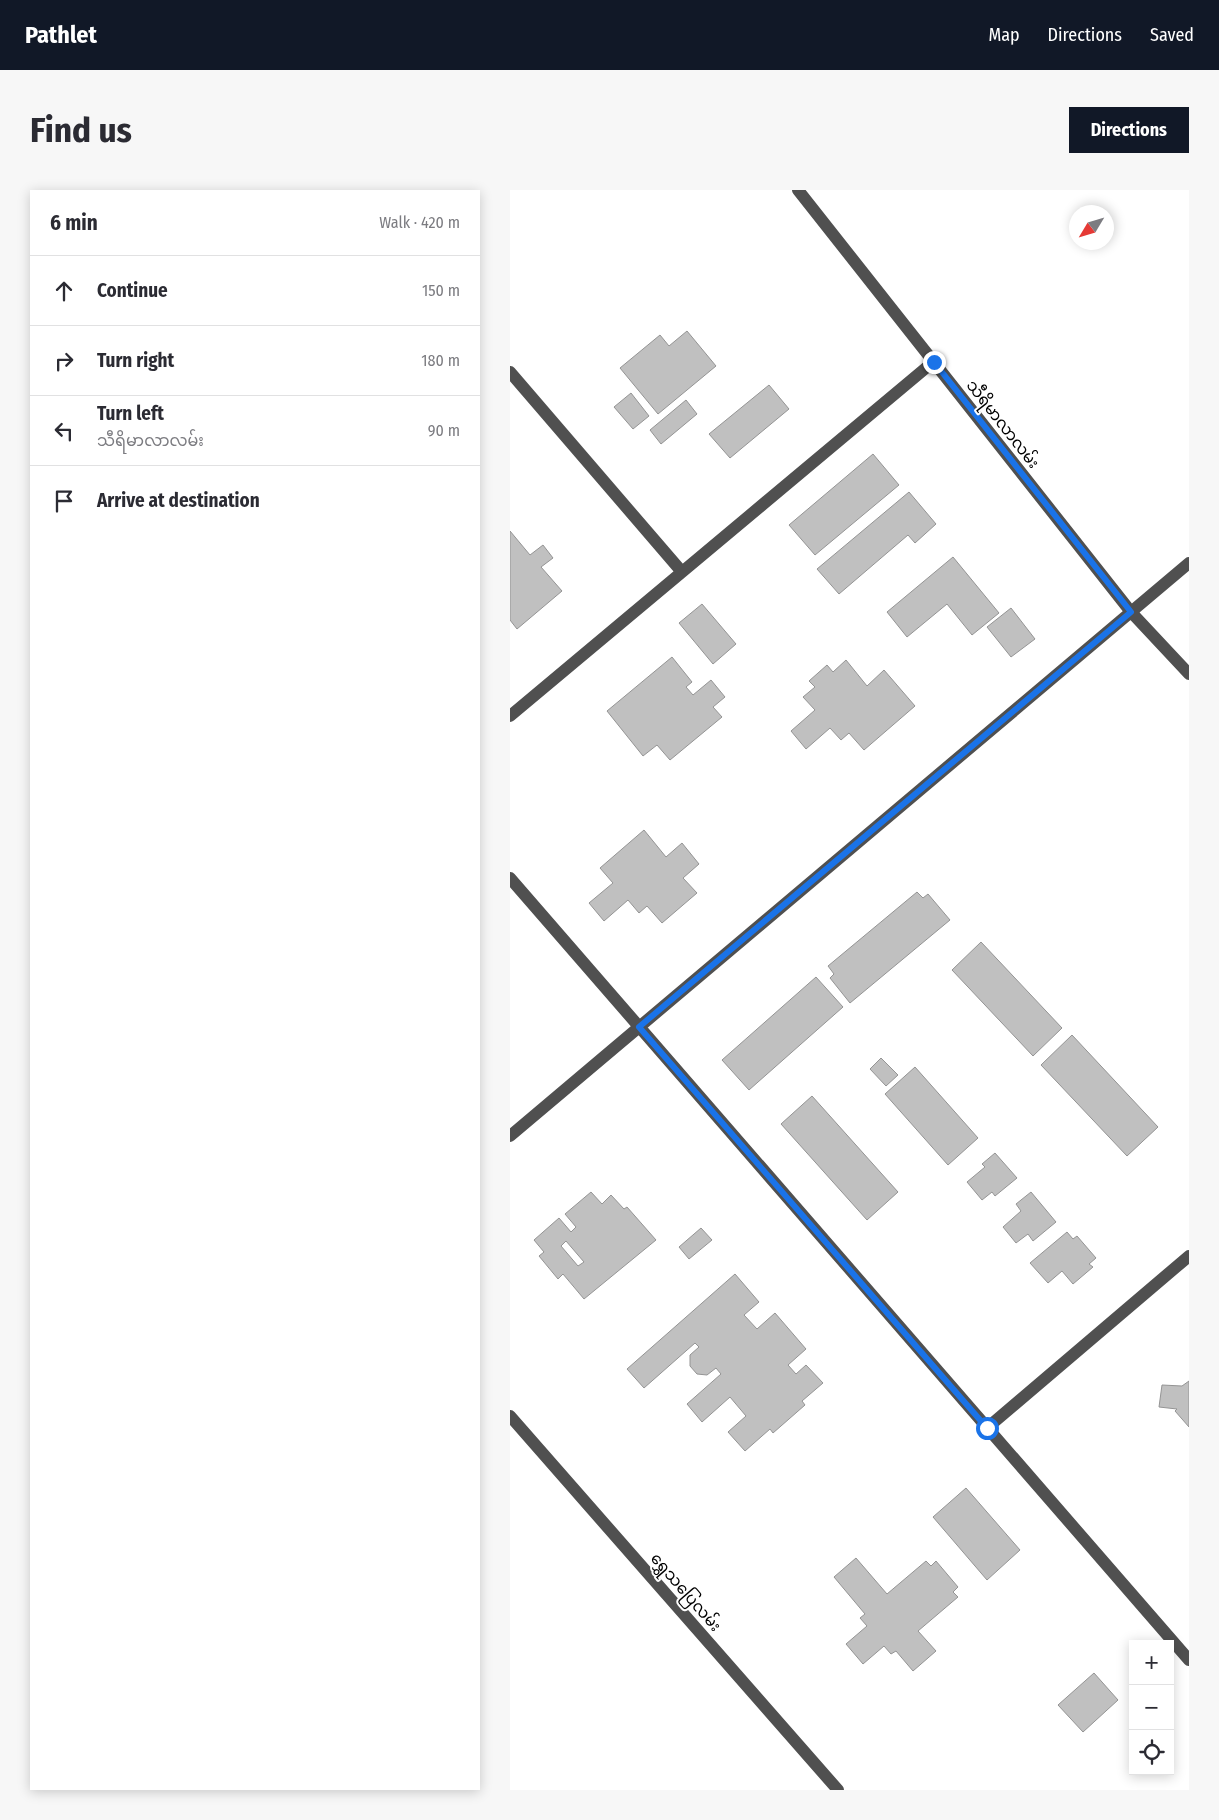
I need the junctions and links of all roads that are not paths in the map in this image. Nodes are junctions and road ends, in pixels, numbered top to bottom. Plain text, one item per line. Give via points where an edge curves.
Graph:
1 (798, 190) edge
2 (934, 362) junction
3 (510, 372) edge
4 (1189, 563) edge
5 (682, 572) junction
6 (1131, 612) junction
7 (1189, 674) edge
8 (510, 716) edge
9 (510, 878) edge
10 (639, 1027) junction
11 (510, 1136) edge
12 (1189, 1256) edge
13 (510, 1416) edge
14 (987, 1428) junction
15 (1189, 1660) edge
16 (838, 1790) edge

1 - 2 street, သီရိမာလာလမ်း
2 - 5 street
2 - 6 street, သီရိမာလာလမ်း
3 - 5 street
4 - 6 street
5 - 8 street
6 - 7 street, သီရိမာလာလမ်း
6 - 10 street
9 - 10 street
10 - 11 street
10 - 14 street
12 - 14 street
13 - 16 street, ရွှေသပြေလမ်း
14 - 15 street

